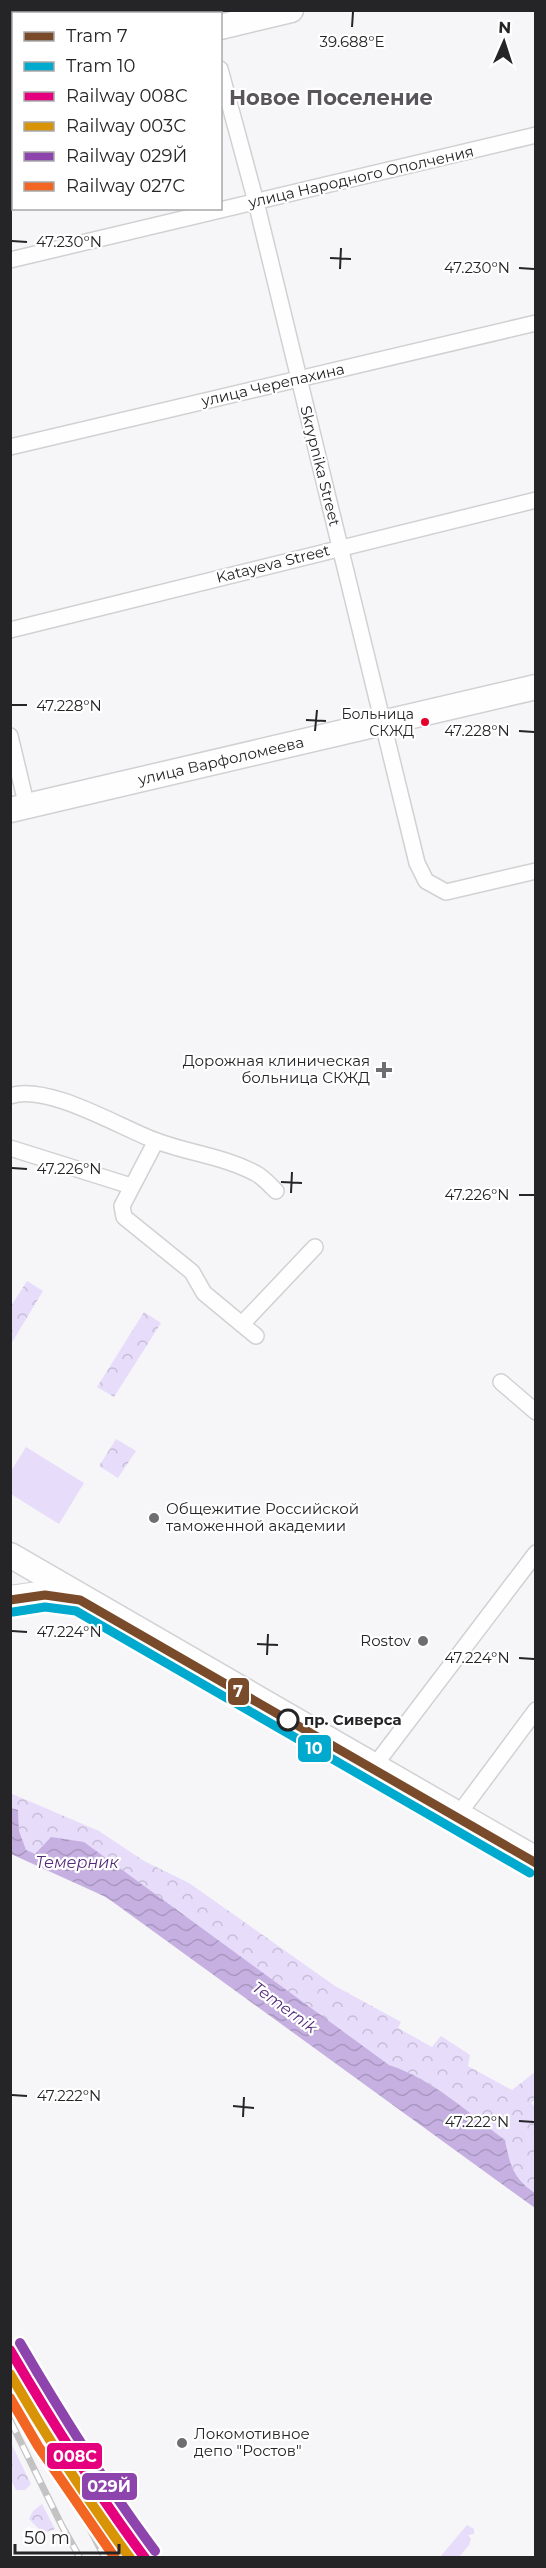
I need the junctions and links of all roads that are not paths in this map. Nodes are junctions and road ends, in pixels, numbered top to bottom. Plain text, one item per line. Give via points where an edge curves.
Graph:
1 (291, 10) edge
2 (222, 27) edge
3 (222, 76) edge
4 (536, 135) edge
5 (256, 202) junction
6 (10, 260) edge
7 (536, 323) edge
8 (298, 378) junction
9 (10, 447) edge
10 (536, 500) edge
11 (340, 547) junction
12 (10, 630) edge
13 (536, 687) edge
14 (381, 723) junction
15 (10, 736) edge
16 (19, 808) edge
17 (536, 871) edge
18 (10, 1096) edge
19 (156, 1141) junction
20 (10, 1148) edge
21 (131, 1186) junction
22 (276, 1191) dead end
23 (315, 1247) dead end
24 (242, 1324) junction
25 (256, 1336) dead end
26 (501, 1382) dead end
27 (536, 1412) edge
28 (536, 1553) edge
29 (13, 1557) edge
30 (11, 1596) edge
31 (80, 1598) junction
32 (536, 1710) edge
33 (375, 1765) junction
34 (459, 1815) junction
35 (536, 1859) edge

1 - 2 main road
3 - 5 street, Skrypnika Street
4 - 5 street, улица Народного Ополчения
5 - 6 street, улица Народного Ополчения
5 - 8 street, Skrypnika Street
7 - 8 street, улица Черепахина
8 - 9 street, улица Черепахина
8 - 11 street, Skrypnika Street
10 - 11 street, Katayeva Street
11 - 12 street, Katayeva Street
11 - 14 street, Skrypnika Street
13 - 14 main road, улица Варфоломеева
14 - 16 main road, улица Варфоломеева
14 - 17 street, Skrypnika Street via 417,863 426,881 446,892
15 - 16 street
18 - 19 street via 29,1094 61,1101
19 - 21 street
19 - 22 street via 257,1173
20 - 21 street
21 - 24 street via 122,1206 124,1217 192,1272 204,1293
23 - 24 street
24 - 25 street
26 - 27 street
28 - 33 street
29 - 30 street via 19,1577
29 - 31 main road
30 - 31 street via 53,1590
31 - 33 main road
32 - 34 street
33 - 34 main road
34 - 35 main road

